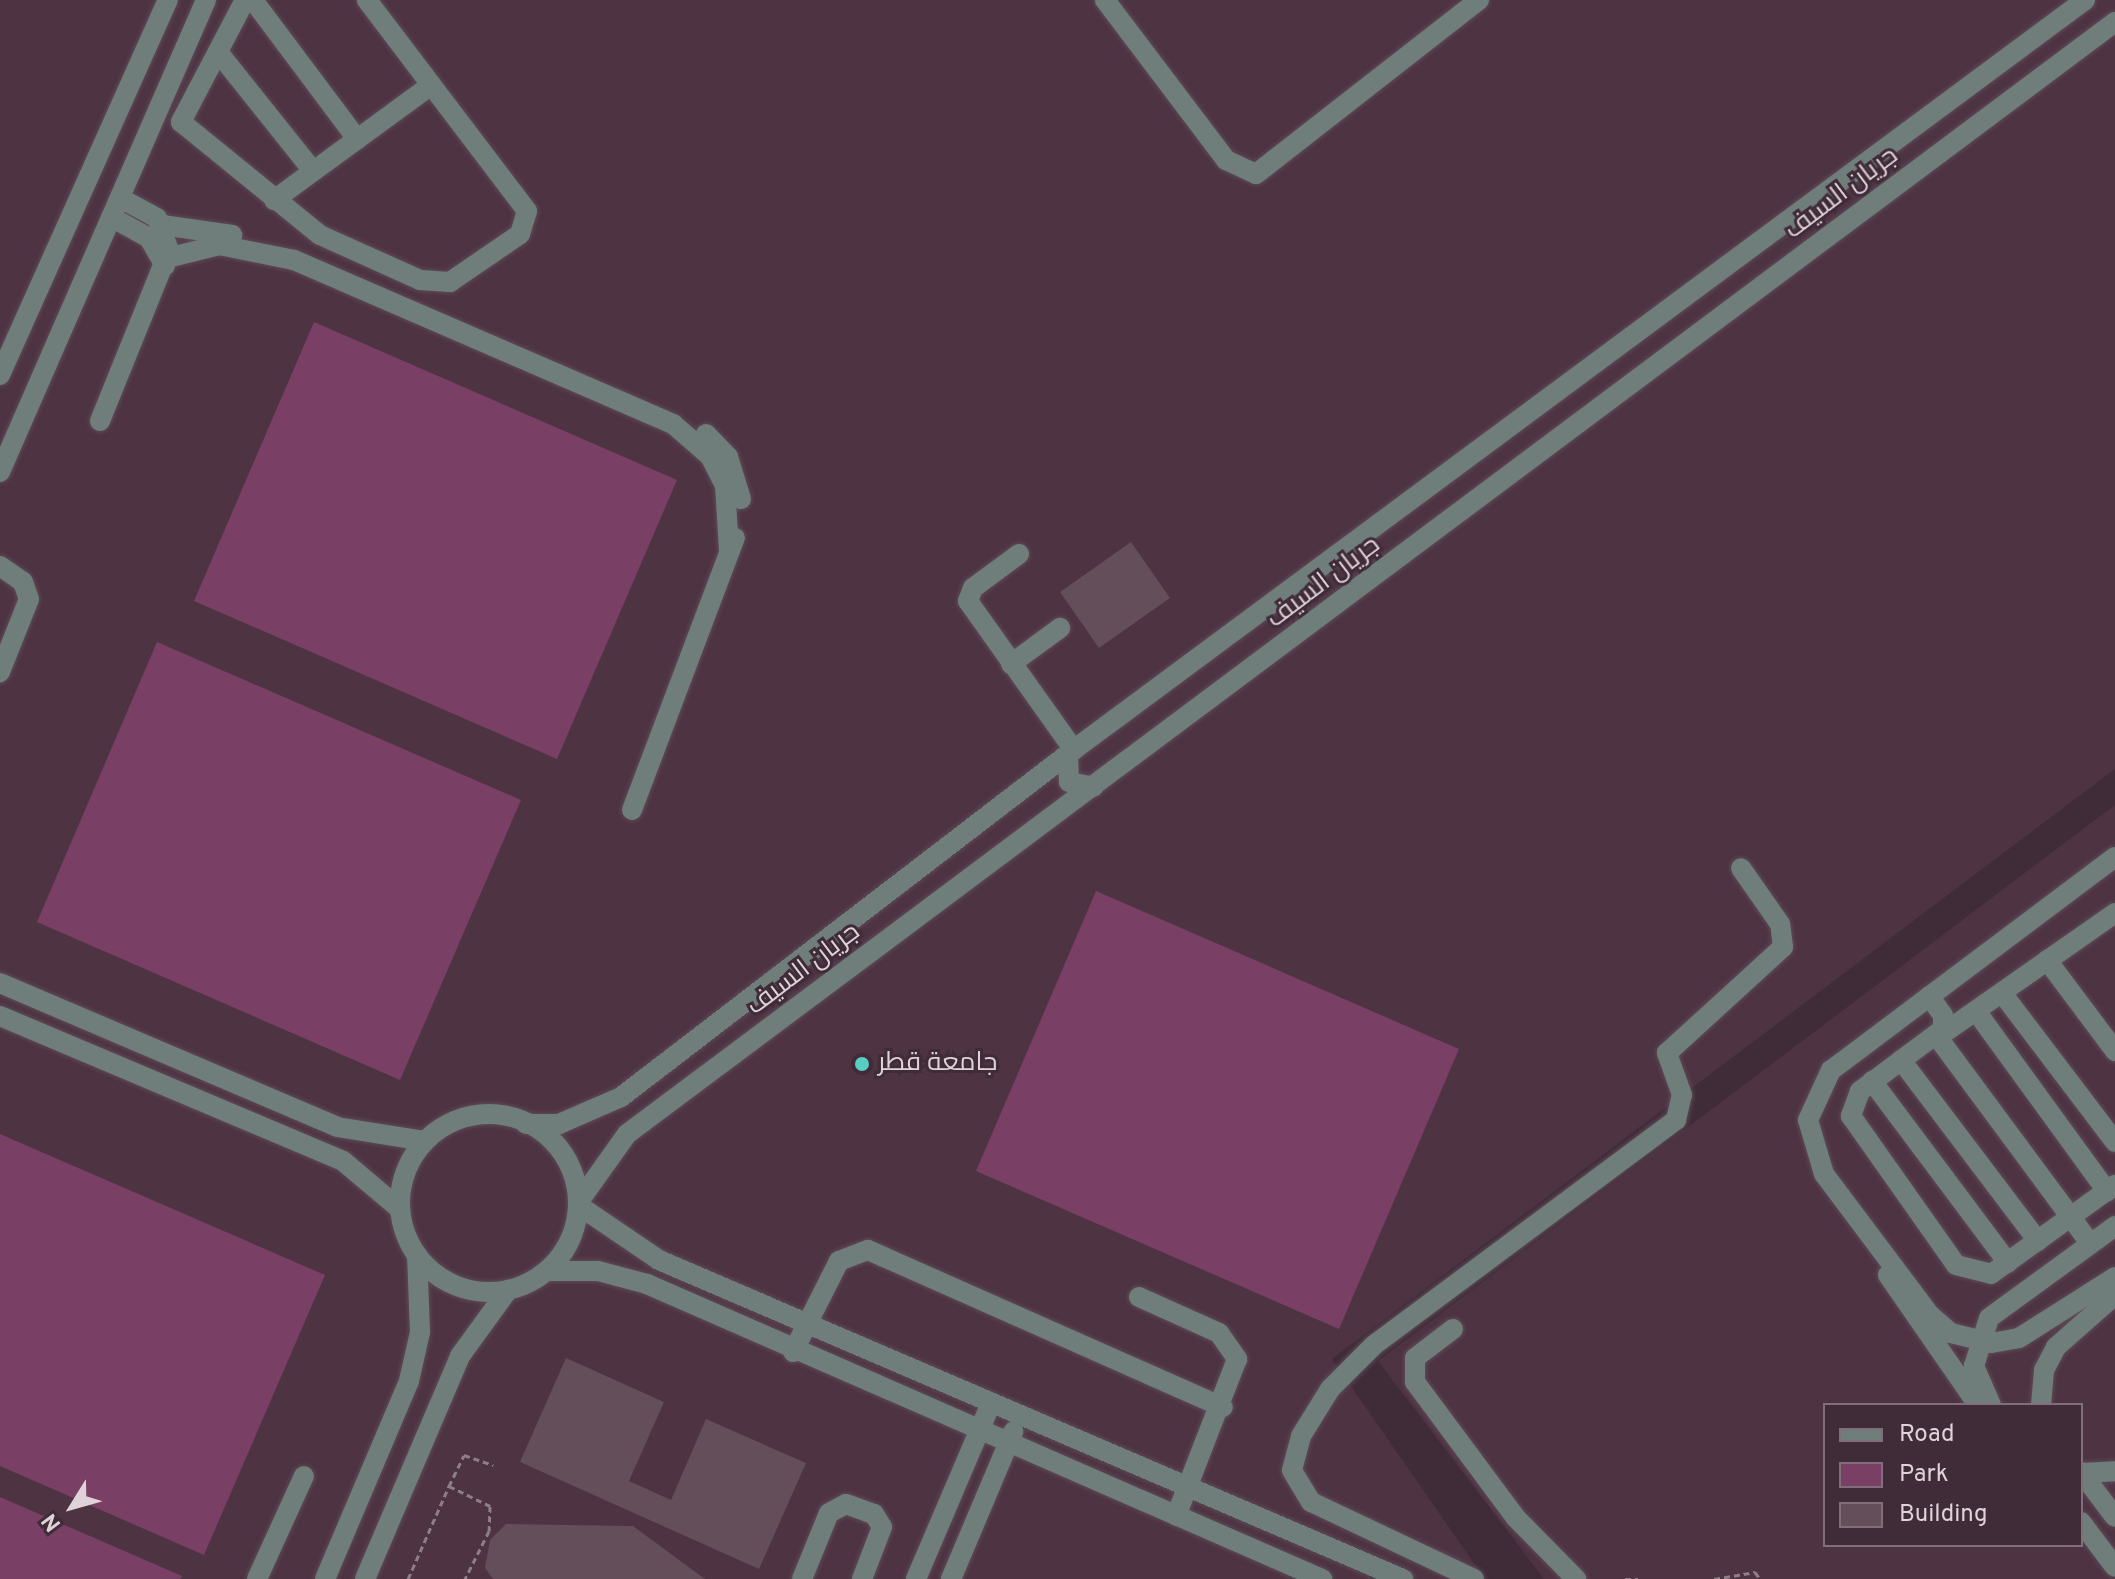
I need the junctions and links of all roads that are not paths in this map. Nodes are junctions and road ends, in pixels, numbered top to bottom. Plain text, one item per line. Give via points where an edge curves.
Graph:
1 (168, 0) edge
2 (206, 0) edge
3 (245, 0) edge
4 (253, 0) edge
5 (367, 0) edge
6 (1105, 0) edge
7 (1479, 0) edge
8 (2085, 0) edge
9 (2115, 22) edge
10 (218, 52) junction
11 (431, 85) junction
12 (161, 93) junction
13 (151, 120) junction
14 (181, 122) junction
15 (357, 139) junction
16 (313, 171) junction
17 (274, 200) junction
18 (115, 208) junction
19 (162, 225) junction
20 (294, 260) junction
21 (166, 262) junction
22 (0, 375) edge
23 (100, 421) dead end
24 (0, 472) edge
25 (1019, 554) dead end
26 (0, 566) edge
27 (1302, 586) junction
28 (1323, 615) junction
29 (1060, 628) dead end
30 (1011, 664) junction
31 (0, 672) edge
32 (1071, 752) junction
33 (1094, 787) junction
34 (632, 810) dead end
35 (2115, 857) edge
36 (1741, 868) dead end
37 (2111, 923) edge
38 (2047, 960) junction
39 (0, 983) edge
40 (2002, 993) junction
41 (1929, 996) junction
42 (1976, 1011) junction
43 (0, 1016) edge
44 (1937, 1036) junction
45 (2115, 1051) edge
46 (1901, 1060) junction
47 (1872, 1081) junction
48 (526, 1124) junction
49 (424, 1141) junction
50 (2115, 1142) edge
51 (2111, 1188) edge
52 (579, 1202) junction
53 (400, 1209) junction
54 (2071, 1217) junction
55 (2115, 1226) edge
56 (2038, 1241) junction
57 (2090, 1243) junction
58 (1881, 1252) junction
59 (417, 1255) junction
60 (2008, 1263) junction
61 (547, 1271) junction
62 (2115, 1277) edge
63 (508, 1290) junction
64 (2115, 1295) edge
65 (1139, 1297) dead end
66 (806, 1323) junction
67 (1453, 1329) dead end
68 (1978, 1342) junction
69 (793, 1352) junction
70 (991, 1403) junction
71 (1977, 1403) edge
72 (1990, 1403) edge
73 (2041, 1403) edge
74 (1223, 1407) junction
75 (1020, 1416) junction
76 (979, 1431) junction
77 (1008, 1444) junction
78 (2115, 1471) edge
79 (2083, 1473) edge
80 (2083, 1474) edge
81 (304, 1476) dead end
82 (1189, 1488) junction
83 (1176, 1516) junction
84 (2115, 1517) edge
85 (2083, 1525) edge
86 (2115, 1567) edge
87 (257, 1579) edge
88 (325, 1579) edge
89 (365, 1579) edge
90 (802, 1579) edge
91 (862, 1579) edge
92 (916, 1579) edge
93 (951, 1579) edge
94 (1322, 1579) edge
95 (1403, 1579) edge
96 (1474, 1579) edge
97 (1576, 1579) edge

1 - 22 street
2 - 12 street
3 - 10 street
4 - 15 street
5 - 11 street
6 - 7 street via 1231,167 1256,174
8 - 27 street, جريان السيف
9 - 28 street, جريان السيف
10 - 14 street
10 - 16 street
11 - 15 street
11 - 17 street via 524,206 520,234 460,278 429,282 320,235
12 - 13 street
12 - 14 street
13 - 14 street
13 - 18 street
14 - 17 street
15 - 16 street
16 - 17 street
18 - 19 street
18 - 21 street via 149,238
18 - 24 street
19 - 20 street via 245,236
19 - 21 street
20 - 21 street via 219,245
20 - 34 street via 658,417 687,433 719,470 730,501 729,550
21 - 23 street
25 - 30 street via 969,596
26 - 31 street via 23,582 29,599
27 - 28 street via 1303,602
27 - 32 street, جريان السيف
28 - 33 street, جريان السيف
29 - 30 street
30 - 32 street
32 - 33 street via 1069,782
32 - 48 street, جريان السيف via 621,1097 572,1121
33 - 52 street, جريان السيف via 627,1134
35 - 41 street
36 - 96 street via 1780,924 1783,947 1667,1053 1682,1095 1676,1120 1374,1345 1330,1389 1301,1436 1292,1470 1311,1502
37 - 38 street
38 - 40 street
38 - 45 street
39 - 49 street via 337,1127
40 - 42 street
40 - 50 street
41 - 44 street via 1945,1019
41 - 58 street via 1831,1070 1810,1107 1816,1162
42 - 44 street
42 - 51 street
43 - 53 street via 343,1161
44 - 46 street
44 - 54 street
46 - 47 street
46 - 56 street
47 - 60 street
47 - 60 street via 1853,1102 1852,1123 1914,1210 1961,1271 1983,1276
48 - 49 street via 479,1114
48 - 52 street via 560,1149
49 - 53 street via 403,1179
51 - 54 street
52 - 61 street via 572,1235
52 - 66 street via 637,1249
53 - 59 street
54 - 56 street
54 - 57 street
55 - 57 street
56 - 60 street
57 - 68 street via 1998,1306
58 - 68 street via 1940,1325
58 - 71 street via 1900,1300
59 - 63 street via 451,1283
59 - 88 street via 421,1319 409,1381
61 - 63 street
61 - 69 street via 623,1276
62 - 68 street via 2031,1332
63 - 89 street via 460,1356
64 - 73 street via 2056,1347 2044,1370
65 - 74 street via 1230,1344 1237,1367
66 - 69 street
66 - 70 street
66 - 74 street via 839,1261 868,1250
67 - 97 street via 1419,1353 1415,1382 1516,1518
68 - 72 street via 1976,1378
69 - 76 street
70 - 75 street
70 - 76 street
74 - 82 street
75 - 77 street
75 - 82 street
76 - 77 street
76 - 92 street
77 - 83 street
77 - 93 street
78 - 79 street
80 - 84 street
81 - 87 street
82 - 83 street
82 - 95 street
83 - 94 street
85 - 86 street
90 - 91 street via 829,1513 846,1504 874,1514 882,1527

